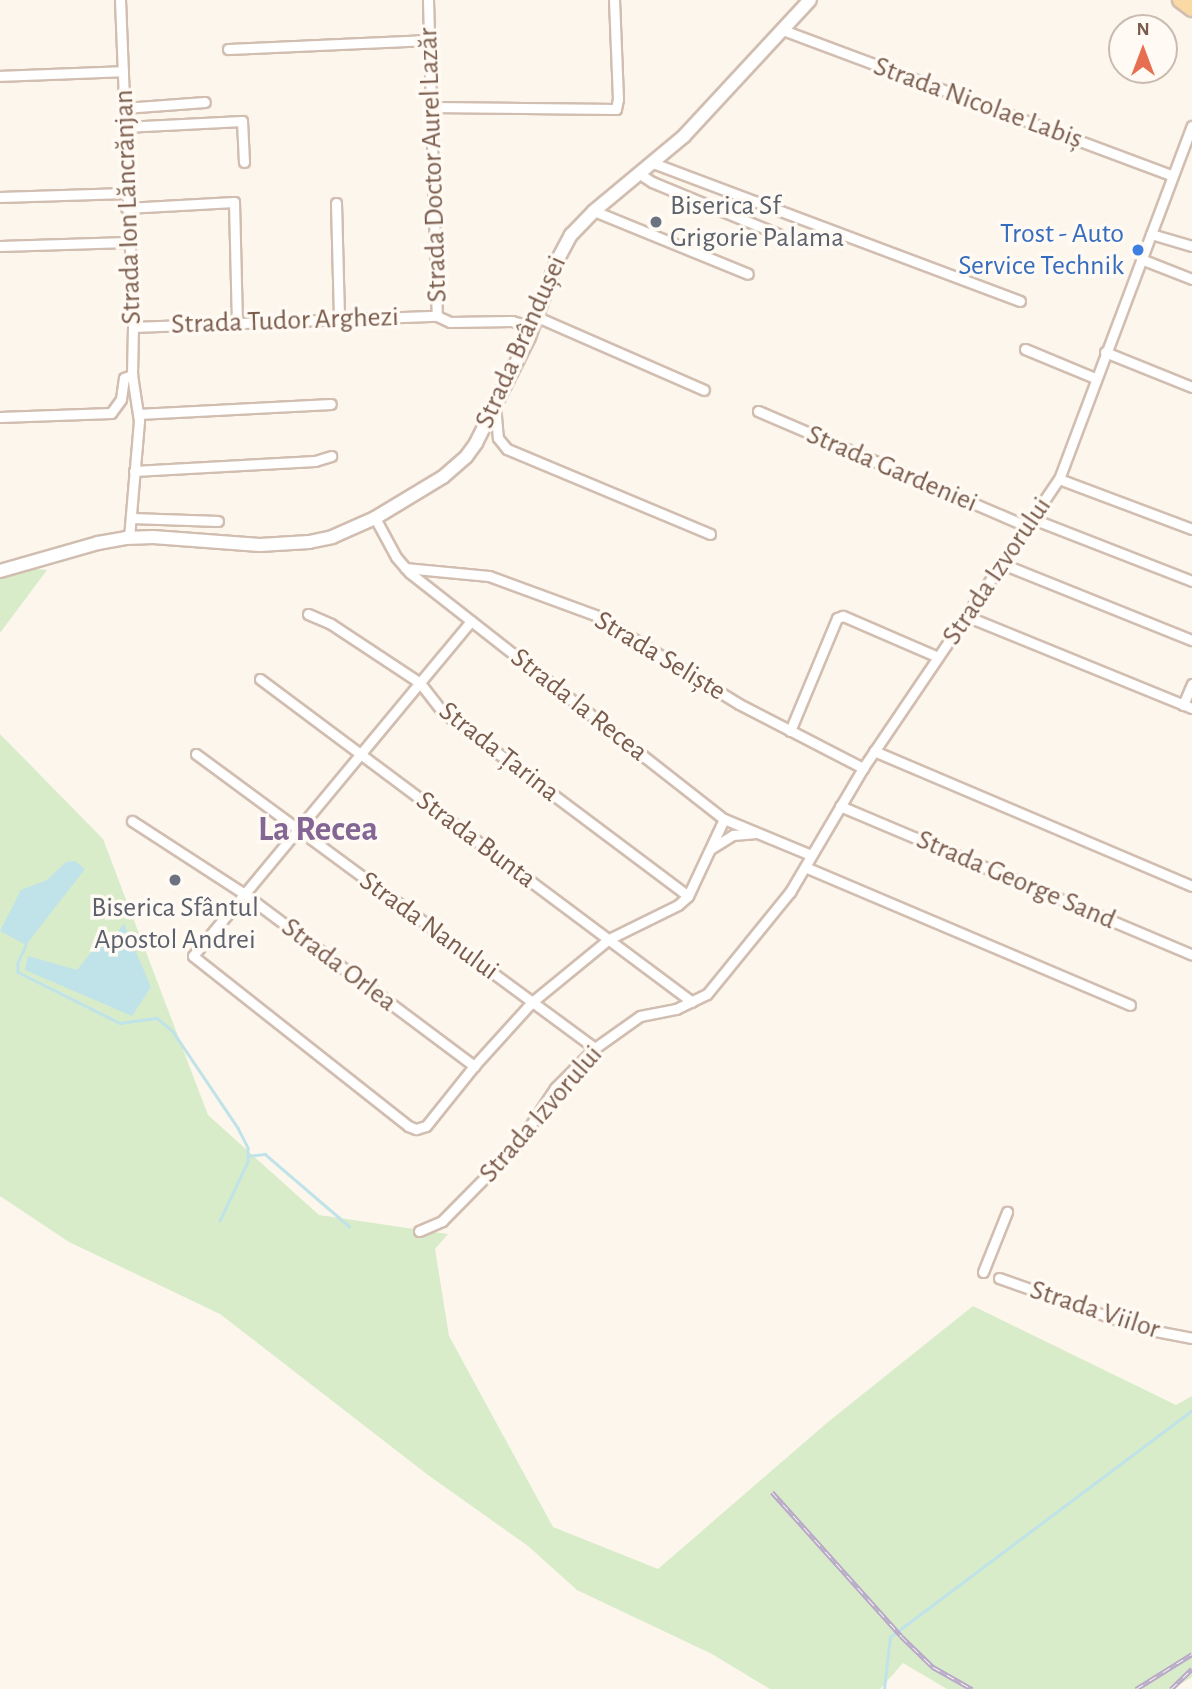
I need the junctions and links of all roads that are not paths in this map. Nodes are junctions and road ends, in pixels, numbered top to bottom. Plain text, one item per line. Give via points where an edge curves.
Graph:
1 (121, 0) edge
2 (428, 0) edge
3 (614, 0) edge
4 (810, 0) edge
5 (1180, 0) edge
6 (1192, 9) edge
7 (783, 30) junction
8 (430, 40) junction
9 (228, 49) dead end
10 (122, 71) junction
11 (0, 76) edge
12 (205, 102) dead end
13 (432, 107) junction
14 (124, 108) junction
15 (1192, 126) edge
16 (124, 127) junction
17 (244, 162) dead end
18 (653, 163) junction
19 (640, 174) junction
20 (1173, 176) junction
21 (126, 193) junction
22 (0, 197) edge
23 (336, 203) dead end
24 (126, 208) junction
25 (594, 211) junction
26 (778, 234) dead end
27 (1151, 234) junction
28 (128, 242) junction
29 (0, 246) edge
30 (1192, 246) edge
31 (1141, 259) junction
32 (748, 274) dead end
33 (1192, 279) edge
34 (1020, 301) dead end
35 (437, 316) junction
36 (338, 319) junction
37 (535, 322) junction
38 (237, 323) junction
39 (133, 327) junction
40 (1025, 349) dead end
41 (1105, 352) junction
42 (132, 375) junction
43 (1095, 378) junction
44 (1192, 387) edge
45 (704, 390) dead end
46 (331, 404) dead end
47 (495, 405) junction
48 (758, 411) dead end
49 (138, 414) junction
50 (0, 417) edge
51 (331, 456) dead end
52 (134, 471) junction
53 (1059, 479) junction
54 (375, 519) junction
55 (131, 521) junction
56 (218, 521) dead end
57 (1030, 523) junction
58 (1192, 529) edge
59 (709, 534) dead end
60 (131, 538) junction
61 (1000, 563) junction
62 (405, 568) junction
63 (0, 571) edge
64 (1192, 581) edge
65 (308, 614) dead end
66 (966, 616) junction
67 (471, 621) junction
68 (1192, 640) edge
69 (938, 657) junction
70 (260, 678) dead end
71 (420, 683) junction
72 (1192, 684) edge
73 (1187, 707) edge
74 (790, 731) junction
75 (874, 751) junction
76 (196, 754) dead end
77 (362, 755) junction
78 (863, 768) junction
79 (840, 806) junction
80 (724, 819) junction
81 (132, 821) dead end
82 (298, 829) junction
83 (759, 834) junction
84 (710, 849) junction
85 (811, 855) junction
86 (804, 867) junction
87 (1192, 886) edge
88 (243, 894) junction
89 (688, 896) junction
90 (609, 939) junction
91 (1192, 955) edge
92 (532, 1002) junction
93 (692, 1002) junction
94 (1130, 1005) dead end
95 (595, 1048) junction
96 (474, 1066) junction
97 (1007, 1212) dead end
98 (419, 1231) dead end
99 (984, 1272) dead end
100 (999, 1278) dead end
101 (1192, 1338) edge

1 - 10 street, Strada Ion Lăncrănjan
2 - 8 street, Strada Doctor Aurel Lazăr
3 - 13 street via 616,109
4 - 7 main road, Strada Brândușei
5 - 6 main road
7 - 18 main road, Strada Brândușei via 700,120
7 - 20 street, Strada Nicolae Labiș
8 - 9 street
8 - 13 street, Strada Doctor Aurel Lazăr
10 - 11 street
10 - 14 street, Strada Ion Lăncrănjan
12 - 14 street
13 - 35 street, Strada Doctor Aurel Lazăr
14 - 16 street, Strada Ion Lăncrănjan
15 - 20 street, Strada Izvorului
16 - 17 street via 242,121
16 - 21 street, Strada Ion Lăncrănjan
18 - 19 main road, Strada Brândușei
18 - 34 street
19 - 25 main road, Strada Brândușei
19 - 26 street
20 - 27 street, Strada Izvorului
21 - 22 street
21 - 24 street, Strada Ion Lăncrănjan
23 - 36 street
24 - 28 street, Strada Ion Lăncrănjan
24 - 38 street via 234,202
25 - 32 street
25 - 37 main road, Strada Brândușei via 564,247
27 - 30 street
27 - 31 street, Strada Izvorului
28 - 29 street
28 - 39 street, Strada Ion Lăncrănjan
31 - 33 street
31 - 41 street, Strada Izvorului
35 - 36 street, Strada Tudor Arghezi
35 - 37 street, Strada Doctor Aurel Lazăr via 450,322
36 - 38 street, Strada Tudor Arghezi
37 - 45 street
37 - 47 main road, Strada Brândușei
38 - 39 street, Strada Tudor Arghezi
39 - 42 street, Strada Ion Lăncrănjan
40 - 43 street
41 - 43 street, Strada Izvorului
41 - 44 street
42 - 49 street, Strada Ion Lăncrănjan
42 - 50 street via 124,378 121,399 111,413
43 - 53 street, Strada Izvorului
46 - 49 street
47 - 54 main road, Strada Brândușei via 458,465
47 - 59 street via 498,438 507,449
48 - 57 street, Strada Gardeniei
49 - 52 street, Strada Ion Lăncrănjan
51 - 52 street via 315,461
52 - 55 street, Strada Ion Lăncrănjan
53 - 57 street, Strada Izvorului
53 - 58 street
54 - 60 main road, Strada Brândușei via 332,537 288,544
54 - 62 street, Strada la Recea
55 - 56 street
55 - 60 street, Strada Ion Lăncrănjan
57 - 61 street, Strada Izvorului
57 - 64 street, Strada Gardeniei
60 - 63 main road, Strada Brândușei via 98,542
61 - 66 street, Strada Izvorului
61 - 68 street
62 - 67 street, Strada la Recea
62 - 74 street, Strada Seliște via 489,576 595,615
65 - 71 street, Strada Țarina via 331,624
66 - 69 street, Strada Izvorului
66 - 73 street
67 - 71 street
67 - 80 street, Strada la Recea
69 - 74 street via 843,616 837,618
69 - 75 street, Strada Izvorului
70 - 77 street, Strada Bunta
71 - 77 street
71 - 89 street, Strada Țarina via 443,712
72 - 73 street
74 - 78 street, Strada Seliște
75 - 78 street, Strada Izvorului
75 - 87 street
76 - 82 street, Strada Nanului
77 - 82 street
77 - 90 street, Strada Bunta
78 - 79 street, Strada Izvorului
79 - 85 street, Strada Izvorului
79 - 91 street, Strada George Sand
80 - 83 street, Strada la Recea
80 - 84 street
81 - 88 street, Strada Orlea
82 - 88 street
82 - 92 street, Strada Nanului
83 - 84 street via 733,835
83 - 85 street, Strada la Recea
84 - 89 street
85 - 86 street, Strada Izvorului
86 - 93 street, Strada Izvorului via 790,892 707,994
86 - 94 street
88 - 96 street, Strada Orlea
88 - 96 street via 193,956 416,1129 426,1126
89 - 90 street
90 - 92 street
90 - 93 street, Strada Bunta
92 - 95 street, Strada Nanului
92 - 96 street
93 - 95 street, Strada Izvorului via 640,1016
95 - 98 street, Strada Izvorului via 555,1088 518,1144 442,1221
97 - 99 street
100 - 101 street, Strada Viilor via 1140,1328

